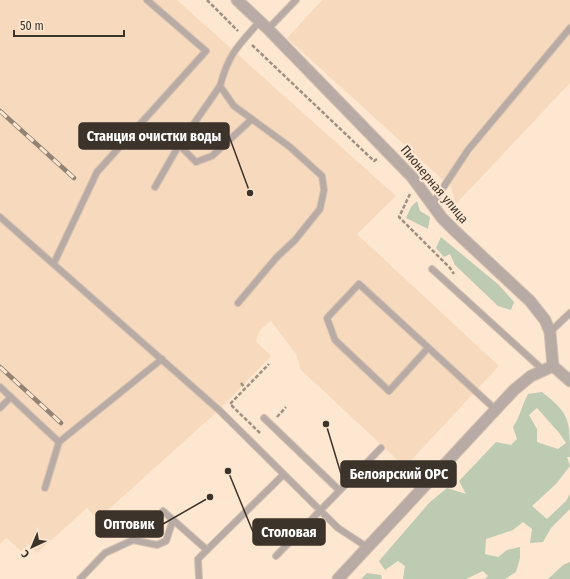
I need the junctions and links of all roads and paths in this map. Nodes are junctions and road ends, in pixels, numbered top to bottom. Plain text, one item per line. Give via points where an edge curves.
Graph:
1 (147, 0) edge
2 (207, 0) edge
3 (237, 0) edge
4 (296, 0) edge
5 (264, 25) junction
6 (570, 28) edge
7 (245, 38) junction
8 (220, 86) junction
9 (252, 119) junction
10 (179, 145) junction
11 (382, 163) dead end
12 (155, 187) dead end
13 (412, 191) dead end
14 (433, 203) junction
15 (0, 218) edge
16 (54, 263) junction
17 (432, 269) dead end
18 (457, 280) dead end
19 (238, 303) dead end
20 (570, 313) edge
21 (550, 332) junction
22 (428, 348) junction
23 (162, 360) junction
24 (268, 364) dead end
25 (553, 366) junction
26 (542, 370) junction
27 (570, 381) edge
28 (241, 383) dead end
29 (0, 387) edge
30 (245, 388) junction
31 (11, 397) junction
32 (0, 408) edge
33 (495, 409) junction
34 (264, 418) dead end
35 (260, 433) dead end
36 (59, 442) junction
37 (381, 448) dead end
38 (282, 475) junction
39 (44, 488) dead end
40 (340, 490) junction
41 (319, 510) junction
42 (163, 511) dead end
43 (173, 520) junction
44 (367, 547) junction
45 (207, 550) junction
46 (276, 556) dead end
47 (199, 578) dead end
48 (80, 579) edge
49 (338, 579) edge

1 - 16 lane via 206,51 97,172
2 - 7 path
3 - 5 street, Пионерная улица
4 - 5 lane
5 - 7 lane
5 - 14 street, Пионерная улица via 412,177
6 - 14 lane via 468,150
7 - 8 lane via 234,50 226,65
7 - 11 path via 374,161 377,158
8 - 9 lane via 234,106
8 - 10 lane
9 - 10 lane via 212,156 196,162
9 - 19 lane via 290,147 322,176 324,190 320,209 296,240 276,258
10 - 12 lane
13 - 18 path via 399,217 450,268
14 - 21 street, Пионерная улица via 442,218 455,231 530,300 545,320
15 - 16 lane
16 - 23 lane
17 - 26 lane
20 - 21 lane
21 - 25 street, Пионерная улица
22 - 22 lane via 359,284 327,318 335,340 389,391
22 - 33 lane
23 - 36 lane
23 - 38 lane via 219,410
24 - 30 path
25 - 26 street
25 - 27 street
26 - 33 street via 519,385
28 - 30 path
29 - 31 lane
30 - 35 path via 230,404
31 - 32 lane
31 - 36 lane
33 - 44 street
34 - 40 lane
36 - 39 lane
37 - 40 lane
38 - 41 lane
38 - 45 lane
40 - 41 lane
41 - 44 lane via 338,528
41 - 46 lane
42 - 43 lane
43 - 45 lane
43 - 48 lane via 166,541 157,545 133,540 105,553
44 - 49 street
45 - 47 lane via 198,559

